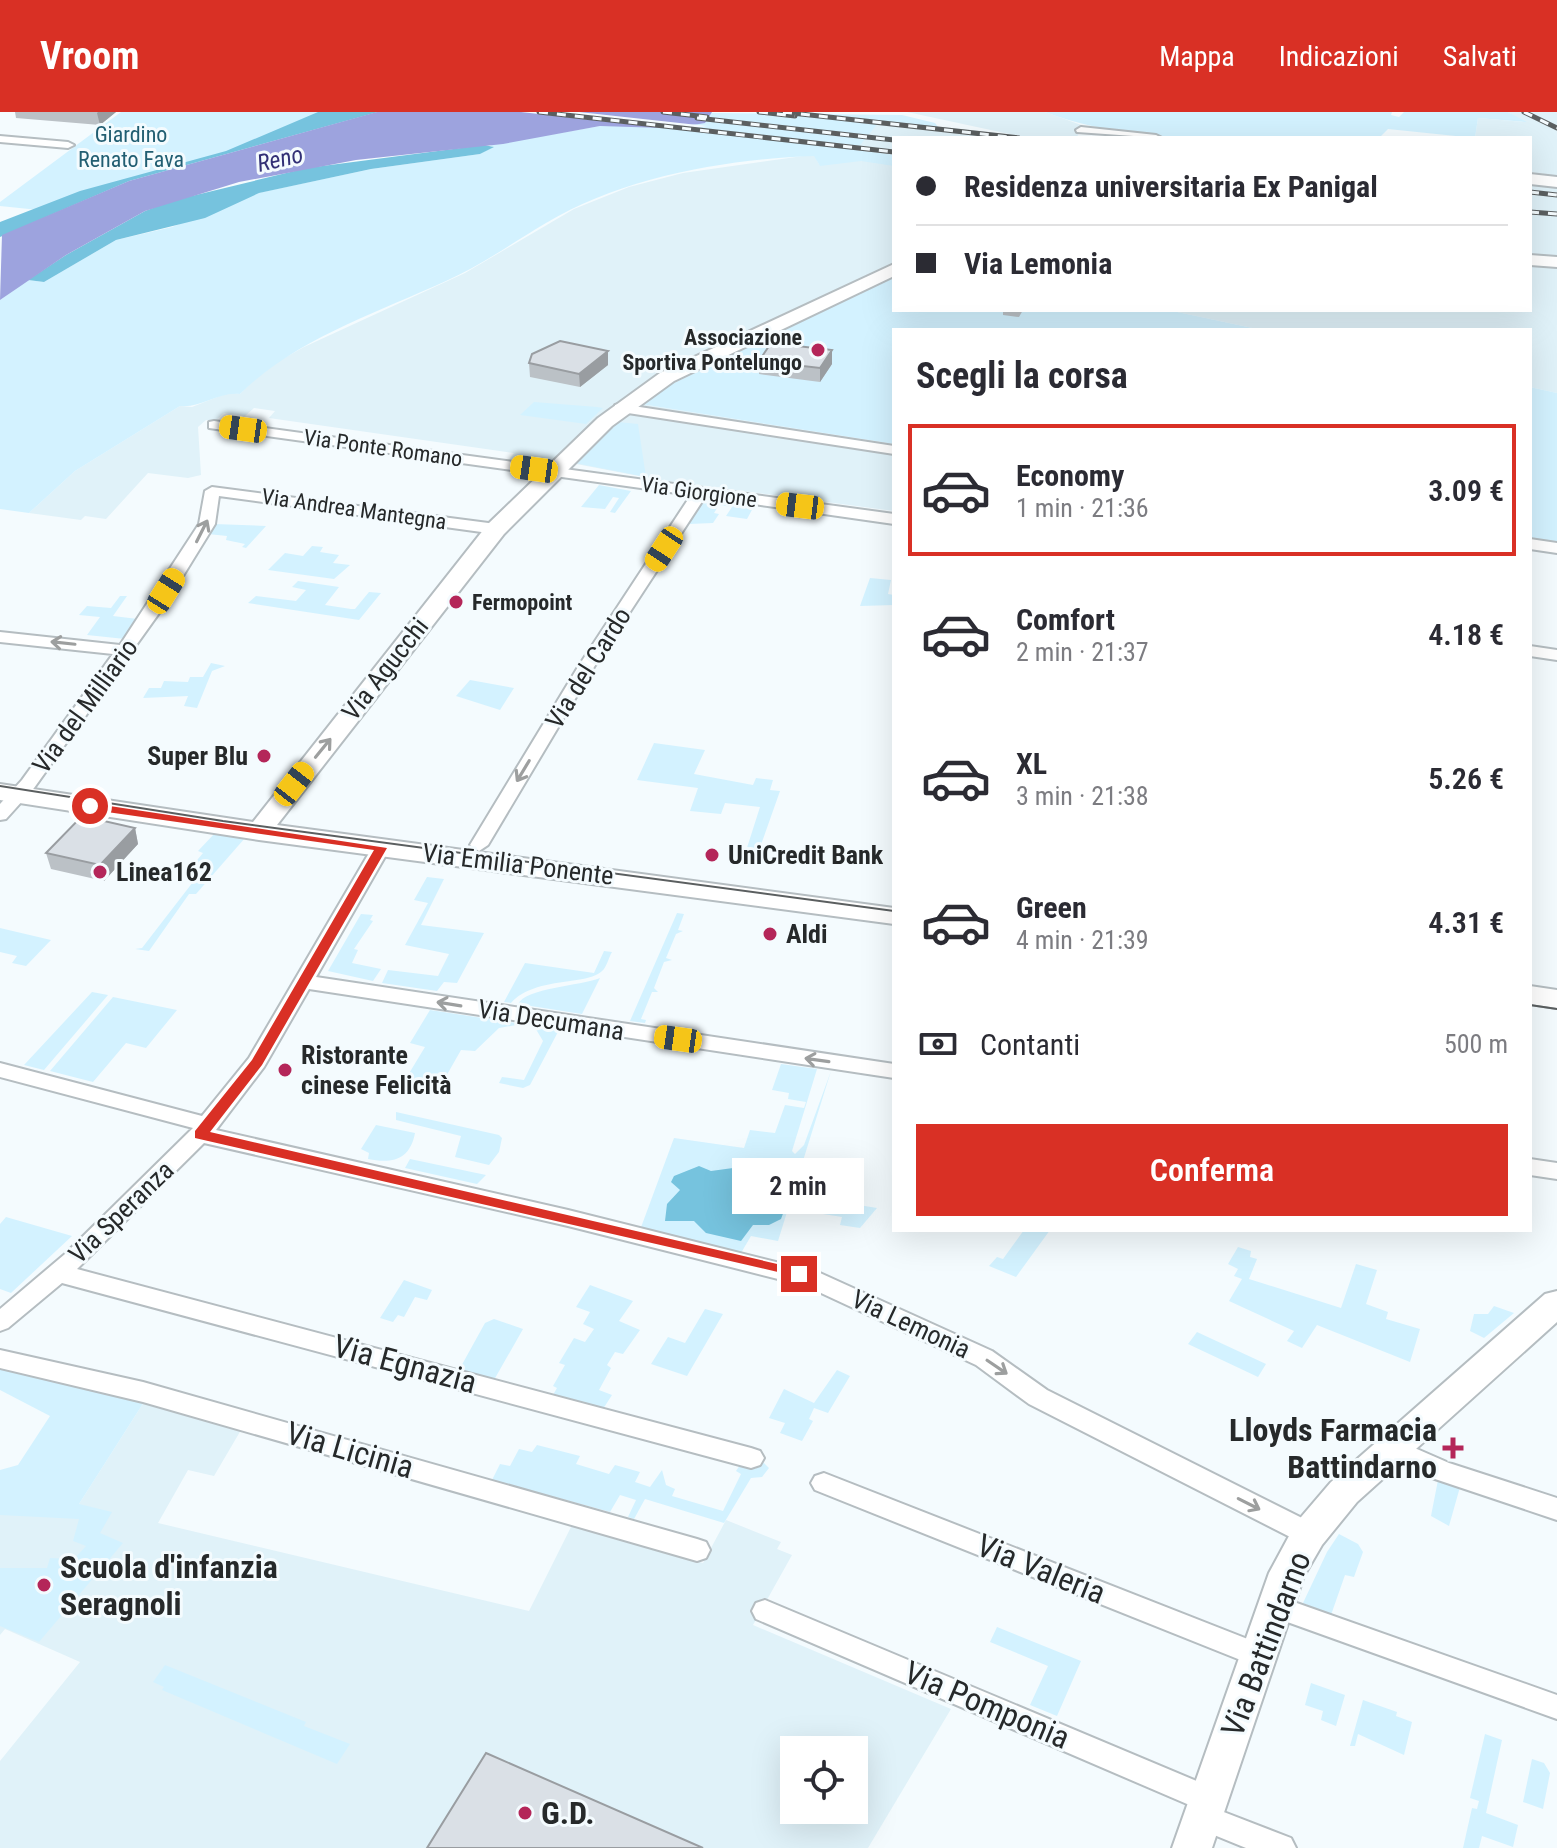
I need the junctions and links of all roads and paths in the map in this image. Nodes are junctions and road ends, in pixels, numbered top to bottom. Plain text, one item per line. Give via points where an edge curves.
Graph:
1 (1081, 130) dead end
2 (1137, 136) edge
3 (0, 139) edge
4 (68, 145) dead end
5 (1532, 179) edge
6 (1557, 182) edge
7 (1532, 260) edge
8 (1557, 262) edge
9 (892, 270) edge
10 (620, 408) junction
11 (214, 425) dead end
12 (892, 450) edge
13 (553, 471) junction
14 (213, 490) joint
15 (700, 493) junction
16 (892, 519) edge
17 (496, 529) junction
18 (1532, 544) edge
19 (1557, 548) edge
20 (0, 637) edge
21 (125, 650) junction
22 (1532, 651) edge
23 (1557, 655) edge
24 (12, 788) edge
25 (0, 815) edge
26 (264, 825) junction
27 (479, 845) junction
28 (381, 848) junction
29 (892, 901) edge
30 (892, 916) edge
31 (304, 982) junction
32 (1532, 995) edge
33 (1557, 999) edge
34 (1532, 1010) edge
35 (1557, 1015) edge
36 (0, 1070) edge
37 (892, 1071) edge
38 (204, 1130) junction
39 (1532, 1167) edge
40 (1557, 1171) edge
41 (58, 1273) junction
42 (1553, 1311) edge
43 (0, 1322) edge
44 (0, 1359) edge
45 (1394, 1449) junction
46 (751, 1458) dead end
47 (824, 1483) dead end
48 (1557, 1509) edge
49 (1309, 1534) junction
50 (697, 1550) dead end
51 (1274, 1606) junction
52 (765, 1611) dead end
53 (1258, 1655) junction
54 (1557, 1707) edge
55 (1201, 1822) edge
56 (1281, 1848) edge

1 - 2 street
3 - 4 street
5 - 6 street
7 - 8 street
9 - 10 street, Via Agucchi via 687,367
10 - 12 street
10 - 13 street, Via Agucchi
11 - 13 street, Via Ponte Romano
13 - 15 street, Via Giorgione
13 - 17 street, Via Agucchi
14 - 17 street, Via Andrea Mantegna
21 -> 14 street, Via del Milliario via 207,524
15 - 16 street, Via Giorgione
15 -> 27 street, Via del Cardo via 586,667
26 -> 17 street, Via Agucchi
18 - 19 street
21 -> 20 street
21 - 24 street, Via del Milliario
22 - 23 street
24 - 25 street
24 - 26 street, Via Emilia Ponente
26 - 27 street, Via Emilia Ponente
26 - 28 street, Via Emilia Ponente
27 - 29 street, Via Emilia Ponente
28 - 30 street, Via Emilia Ponente
28 - 31 street, Via Speranza
37 -> 31 street, Via Decumana
31 - 38 street, Via Speranza via 247,1078
32 - 33 street
34 - 35 street
36 - 38 street, Via Lemonia
38 - 41 street, Via Speranza
38 -> 49 street, Via Lemonia via 812,1279 984,1358 1038,1397
39 - 40 street
41 - 43 street, Via Speranza
41 - 46 street, Via Egnazia
42 - 45 street, Via Battindarno
44 - 50 street, Via Licinia via 143,1392
45 - 48 street via 1441,1471
45 - 49 street, Via Battindarno via 1344,1492
47 - 53 street, Via Valeria
49 - 51 street, Via Battindarno
51 - 53 street, Via Battindarno
51 - 54 street
52 - 55 street, Via Pomponia
53 - 55 street, Via Battindarno
55 - 56 street, Via Pomponia

